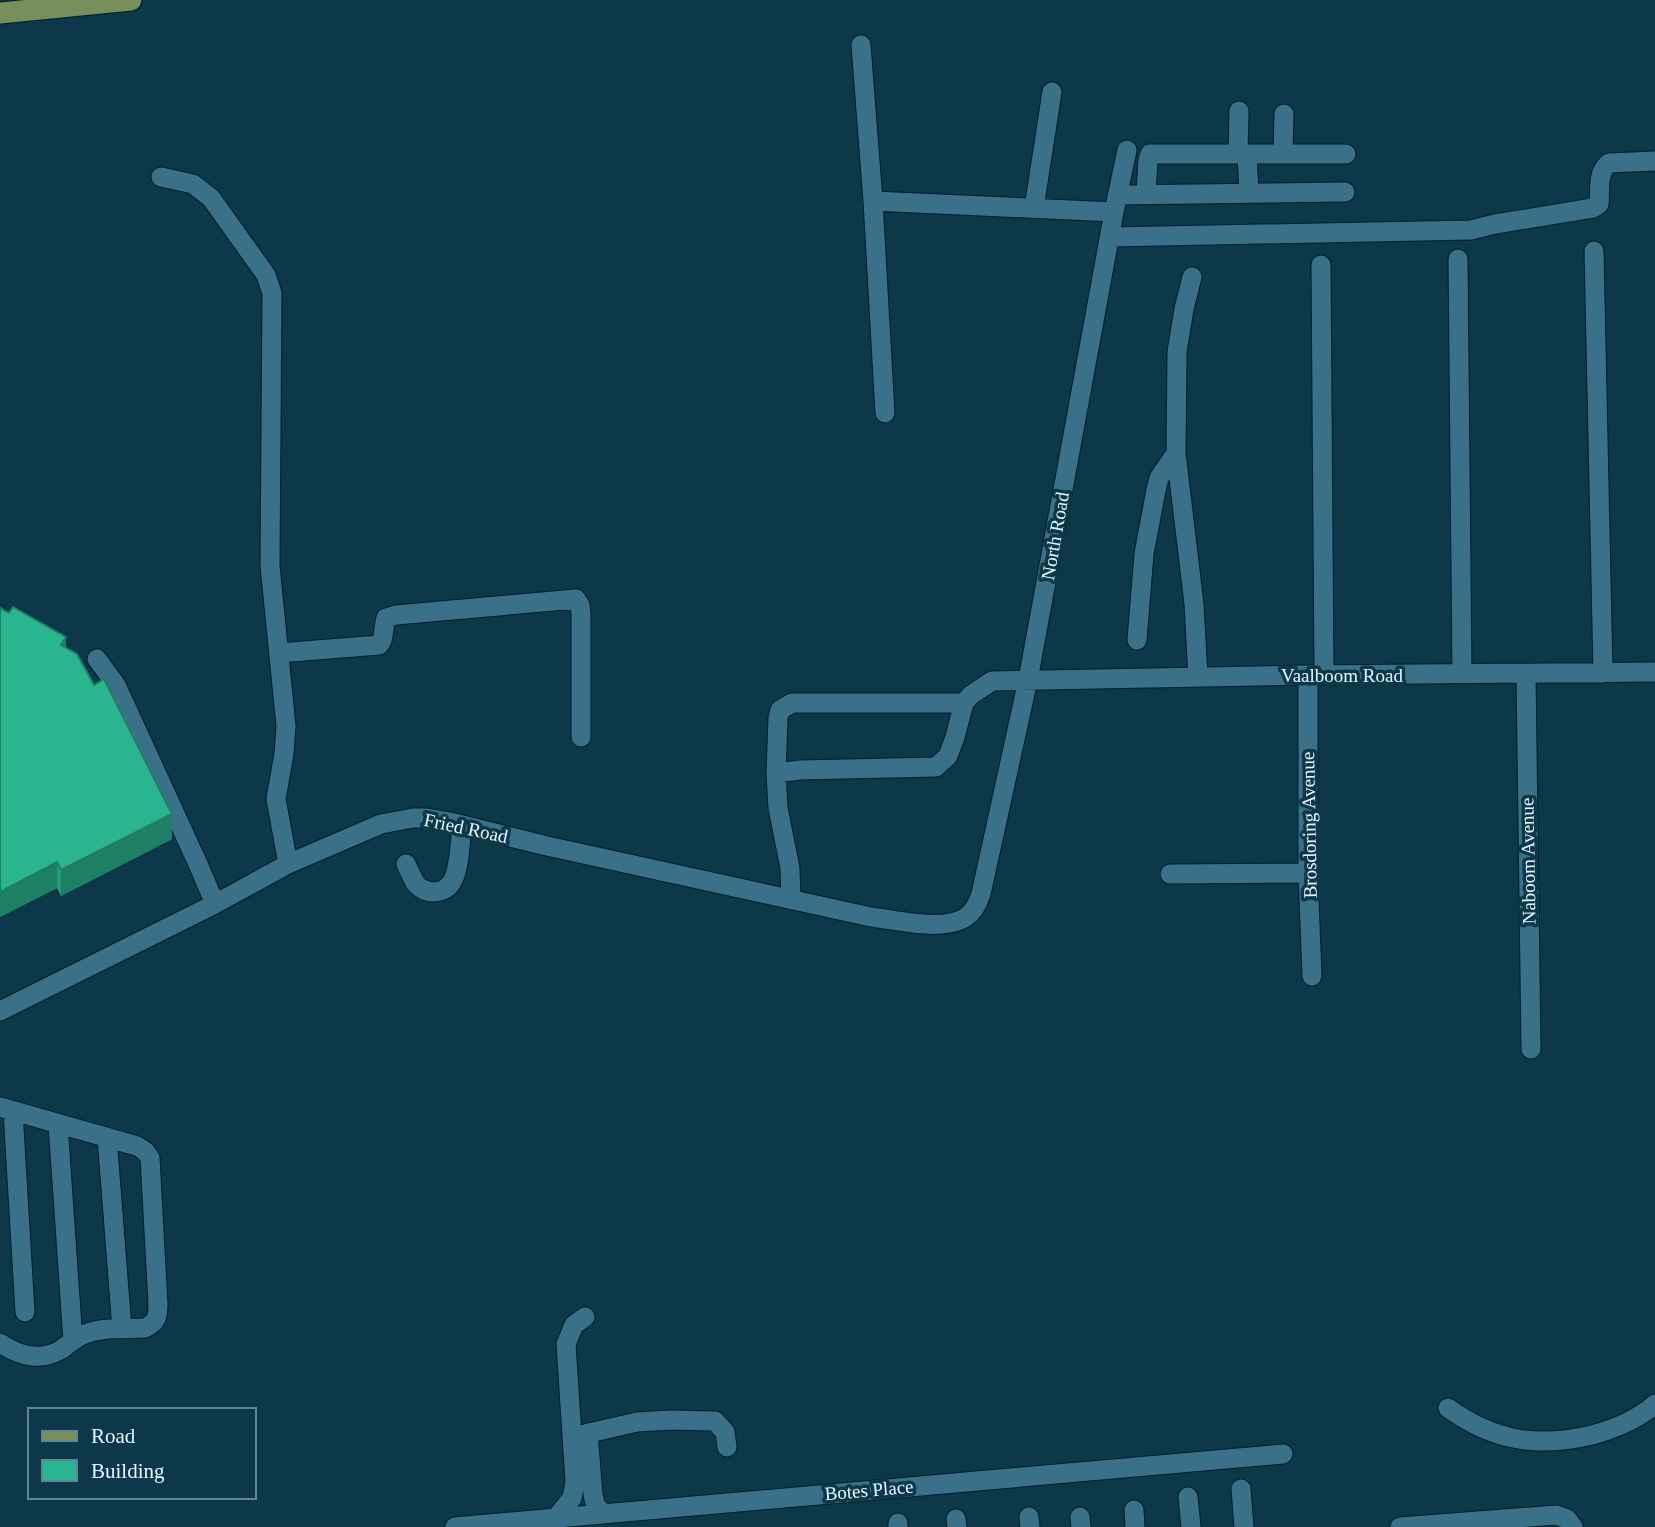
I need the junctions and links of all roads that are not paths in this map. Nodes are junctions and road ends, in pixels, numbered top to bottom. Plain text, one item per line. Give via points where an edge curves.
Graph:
1 (131, 0) edge
2 (0, 13) edge
3 (860, 45) dead end
4 (1052, 92) dead end
5 (1239, 111) dead end
6 (1284, 114) dead end
7 (1127, 150) dead end
8 (1283, 153) junction
9 (1346, 153) dead end
10 (1242, 154) junction
11 (1655, 161) edge
12 (161, 177) dead end
13 (1345, 192) dead end
14 (1249, 193) junction
15 (1146, 194) junction
16 (873, 201) junction
17 (1034, 208) junction
18 (1113, 218) junction
19 (1594, 251) dead end
20 (1458, 259) dead end
21 (1321, 265) dead end
22 (1192, 277) dead end
23 (885, 412) dead end
24 (1176, 453) junction
25 (1137, 640) dead end
26 (279, 653) junction
27 (97, 659) dead end
28 (1655, 672) edge
29 (1526, 673) junction
30 (1603, 673) junction
31 (1462, 674) junction
32 (1316, 675) junction
33 (1198, 677) junction
34 (1028, 680) junction
35 (964, 703) junction
36 (581, 737) dead end
37 (776, 773) junction
38 (462, 825) junction
39 (288, 864) junction
40 (406, 864) dead end
41 (1308, 873) junction
42 (1170, 874) dead end
43 (791, 899) junction
44 (215, 904) junction
45 (967, 917) joint
46 (1312, 976) dead end
47 (0, 1011) edge
48 (1531, 1049) dead end
49 (6, 1109) edge
50 (58, 1124) junction
51 (107, 1138) junction
52 (25, 1312) dead end
53 (585, 1317) dead end
54 (122, 1329) junction
55 (73, 1341) junction
56 (0, 1343) edge
57 (1655, 1404) edge
58 (1448, 1408) dead end
59 (580, 1435) junction
60 (727, 1447) dead end
61 (1283, 1454) dead end
62 (1241, 1489) dead end
63 (1188, 1497) dead end
64 (604, 1514) junction
65 (556, 1518) junction
66 (455, 1527) edge
67 (1191, 1527) edge
68 (1244, 1527) edge
69 (1400, 1527) edge
70 (1573, 1527) edge

1 - 2 main road
3 - 16 street
4 - 17 street
5 - 10 street
6 - 8 street
7 - 18 street, North Road
8 - 9 street
8 - 10 street
10 - 14 street
10 - 15 street via 1150,153
11 - 18 street via 1609,163 1601,174 1599,204 1593,208 1495,224
12 - 26 street via 193,184 211,198 266,275 272,293 270,566
13 - 14 street
14 - 15 street
15 - 18 street
16 - 17 street
16 - 23 street
17 - 18 street
18 - 34 street, North Road
19 - 30 street
20 - 31 street
21 - 32 street, Brosdoring Avenue
22 - 24 street via 1178,352
24 - 25 street via 1156,490 1144,554
24 - 33 street
26 - 36 street via 379,645 386,618 396,615 576,599 581,614
26 - 39 street via 286,726 276,799
27 - 44 street via 116,685
28 - 30 street, Vaalboom Road
29 - 30 street, Vaalboom Road
29 - 31 street, Vaalboom Road
29 - 48 street, Naboom Avenue
31 - 32 street, Vaalboom Road
32 - 33 street, Vaalboom Road
32 - 41 street, Brosdoring Avenue
33 - 34 street, Vaalboom Road
34 - 35 street, Vaalboom Road via 992,681
34 - 45 street, North Road via 981,894
35 - 37 street via 948,757 936,767
35 - 37 street via 792,704 780,710 778,718
37 - 43 street
38 - 39 street, Fried Road via 427,818 381,824
38 - 40 street via 456,872 447,888 423,889
38 - 43 street, Fried Road
39 - 44 street, Fried Road
41 - 42 street
41 - 46 street, Brosdoring Avenue
43 - 45 street, Fried Road via 920,923 949,923
44 - 47 street, Fried Road
49 - 50 street
49 - 52 street
50 - 51 street
50 - 55 street
51 - 54 street
51 - 54 street via 137,1146 150,1158 158,1316 145,1328
53 - 59 street via 574,1325 566,1343
54 - 55 street via 94,1331
55 - 56 street via 40,1357
57 - 58 street via 1607,1431 1546,1442 1496,1434
59 - 60 street via 637,1422 715,1421 724,1432
59 - 64 street via 596,1506
59 - 65 street via 572,1498
61 - 64 street, Botes Place
62 - 68 street
63 - 67 street
64 - 65 street, Botes Place
65 - 66 street, Botes Place
69 - 70 street via 1556,1515

